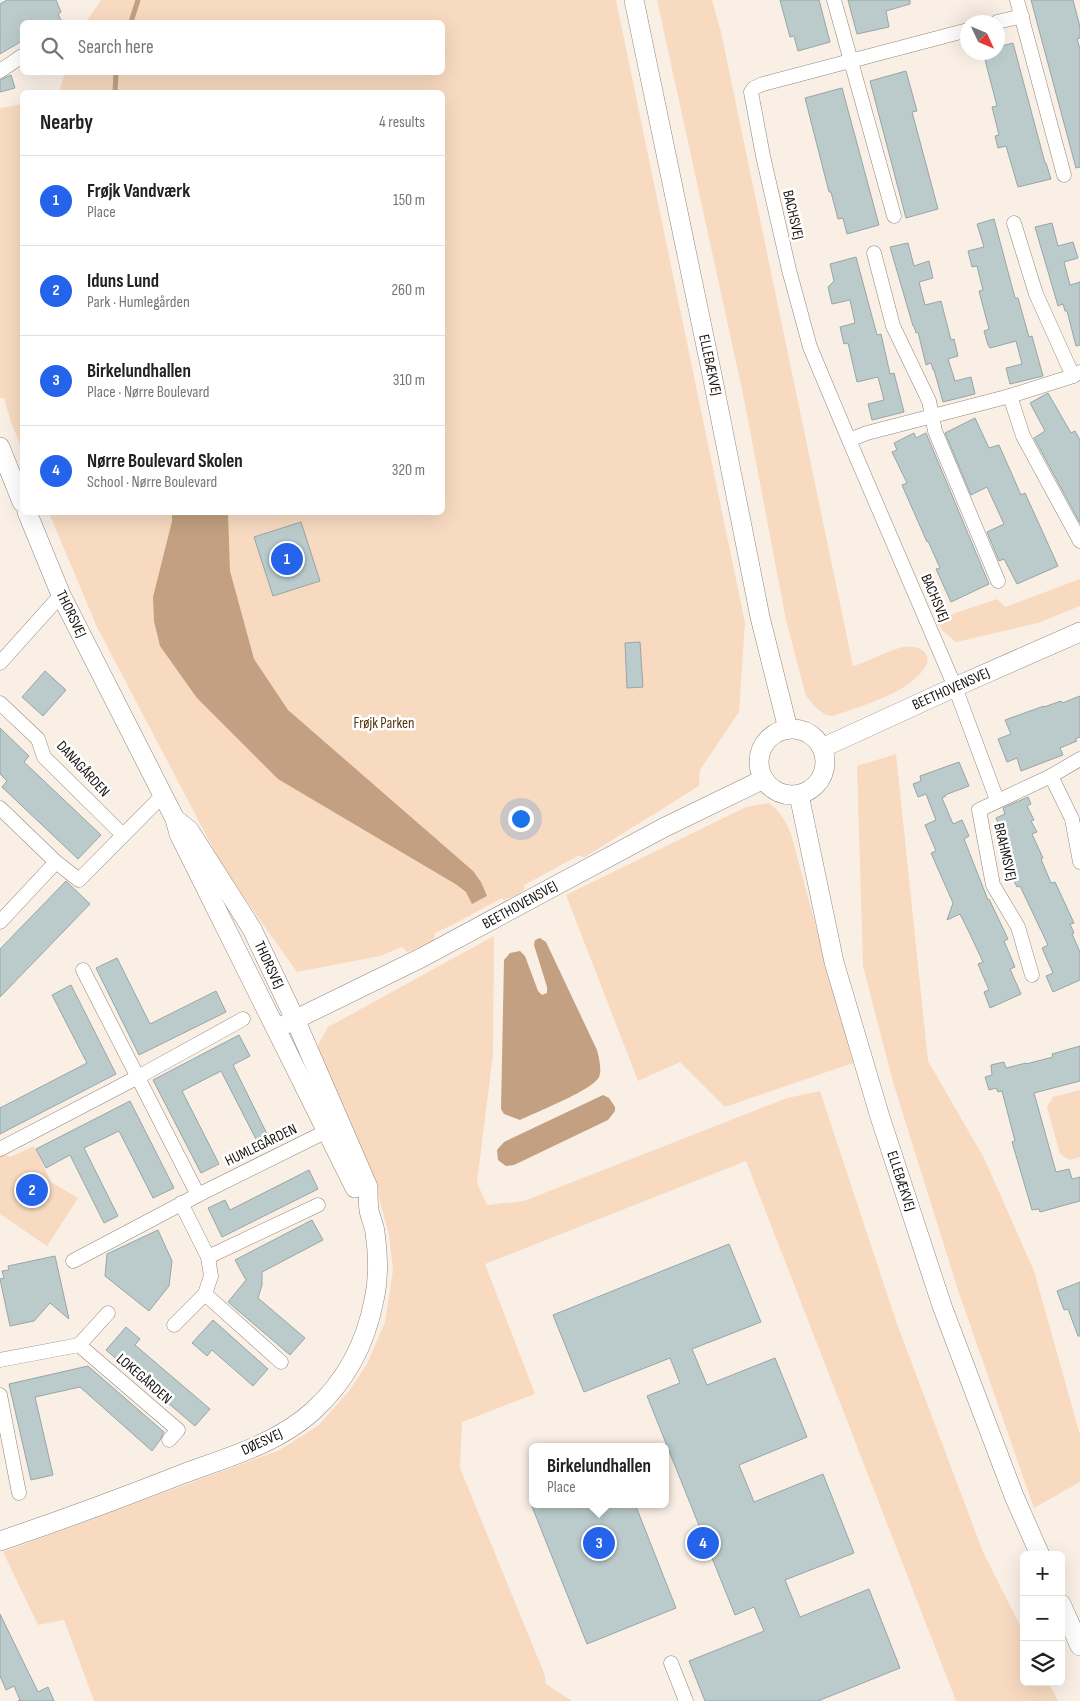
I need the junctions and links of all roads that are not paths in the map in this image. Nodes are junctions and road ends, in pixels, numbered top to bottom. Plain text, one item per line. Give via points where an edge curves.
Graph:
1 (634, 0) edge
2 (834, 0) edge
3 (1017, 0) edge
4 (1022, 16) junction
5 (1005, 20) edge
6 (960, 32) edge
7 (20, 57) edge
8 (850, 61) junction
9 (0, 71) edge
10 (1064, 176) dead end
11 (894, 216) dead end
12 (1014, 223) dead end
13 (874, 253) dead end
14 (1077, 374) edge
15 (1010, 396) junction
16 (933, 416) junction
17 (849, 440) junction
18 (0, 447) edge
19 (20, 497) edge
20 (28, 515) edge
21 (1080, 541) edge
22 (998, 581) dead end
23 (61, 595) junction
24 (1080, 632) edge
25 (3, 654) edge
26 (955, 687) junction
27 (0, 703) edge
28 (788, 729) junction
29 (822, 748) junction
30 (1080, 758) edge
31 (1051, 776) junction
32 (764, 780) junction
33 (800, 795) junction
34 (162, 796) junction
35 (996, 800) junction
36 (0, 808) edge
37 (175, 820) junction
38 (124, 835) junction
39 (56, 862) junction
40 (1080, 862) edge
41 (0, 922) edge
42 (83, 970) dead end
43 (1032, 975) dead end
44 (243, 1019) dead end
45 (295, 1019) junction
46 (275, 1029) junction
47 (138, 1077) junction
48 (333, 1128) junction
49 (0, 1149) edge
50 (198, 1195) junction
51 (181, 1203) junction
52 (318, 1205) dead end
53 (208, 1257) junction
54 (73, 1261) dead end
55 (205, 1294) junction
56 (108, 1313) dead end
57 (174, 1325) dead end
58 (80, 1345) junction
59 (0, 1360) edge
60 (281, 1362) dead end
61 (0, 1395) edge
62 (169, 1440) dead end
63 (19, 1493) dead end
64 (0, 1542) edge
65 (1038, 1551) edge
66 (1065, 1613) edge
67 (1080, 1646) edge
68 (670, 1662) dead end
69 (686, 1701) edge

1 - 28 street, ELLEBÆKVEJ via 760,617
2 - 8 street
3 - 4 street
4 - 5 street
4 - 10 street
6 - 8 street, BACHSVEJ
7 - 9 street
8 - 11 street
8 - 17 street, BACHSVEJ via 757,86 751,92 789,270 810,347
12 - 14 street via 1036,294
13 - 16 street via 893,326
14 - 15 street
15 - 16 street
15 - 21 street via 1023,436
16 - 17 street
16 - 22 street via 934,431
17 - 26 street, BACHSVEJ
18 - 19 street
20 - 23 street, THORSVEJ
23 - 25 street
23 - 34 street, THORSVEJ
24 - 26 street, BEETHOVENSVEJ
26 - 29 street, BEETHOVENSVEJ
26 - 35 street
27 - 38 street, DANAGÅRDEN via 38,739 44,757
28 - 29 street via 808,733
28 - 32 street via 778,732 762,748 759,758
29 - 33 street via 826,760 819,782
30 - 31 street, BRAHMSVEJ
31 - 35 street, BRAHMSVEJ
31 - 40 street via 1072,819
32 - 33 street via 779,793
32 - 45 street, BEETHOVENSVEJ via 662,828 421,958
33 - 65 street, ELLEBÆKVEJ via 834,962 880,1117 942,1306
34 - 37 street, THORSVEJ
34 - 38 street
35 - 43 street, BRAHMSVEJ via 979,810 993,884 1018,927
36 - 39 street
37 - 45 street, THORSVEJ via 189,830 252,929
37 - 46 street, THORSVEJ
38 - 39 street via 78,880
39 - 41 street
42 - 47 street
44 - 47 street
45 - 46 street, BEETHOVENSVEJ
45 - 48 street, THORSVEJ
46 - 48 street, THORSVEJ
47 - 49 street
47 - 50 street
48 - 50 street, HUMLEGÅRDEN
48 - 64 street, DØESVEJ via 358,1193 369,1209 375,1230 377,1265 375,1298 367,1329 354,1360 336,1387 287,1431 258,1446
50 - 51 street, HUMLEGÅRDEN
51 - 53 street
51 - 54 street, HUMLEGÅRDEN
52 - 53 street
53 - 55 street via 211,1276
55 - 57 street
55 - 60 street
56 - 58 street
58 - 59 street
58 - 62 street, LOKEGÅRDEN via 178,1430
61 - 63 street
66 - 67 street
68 - 69 street

